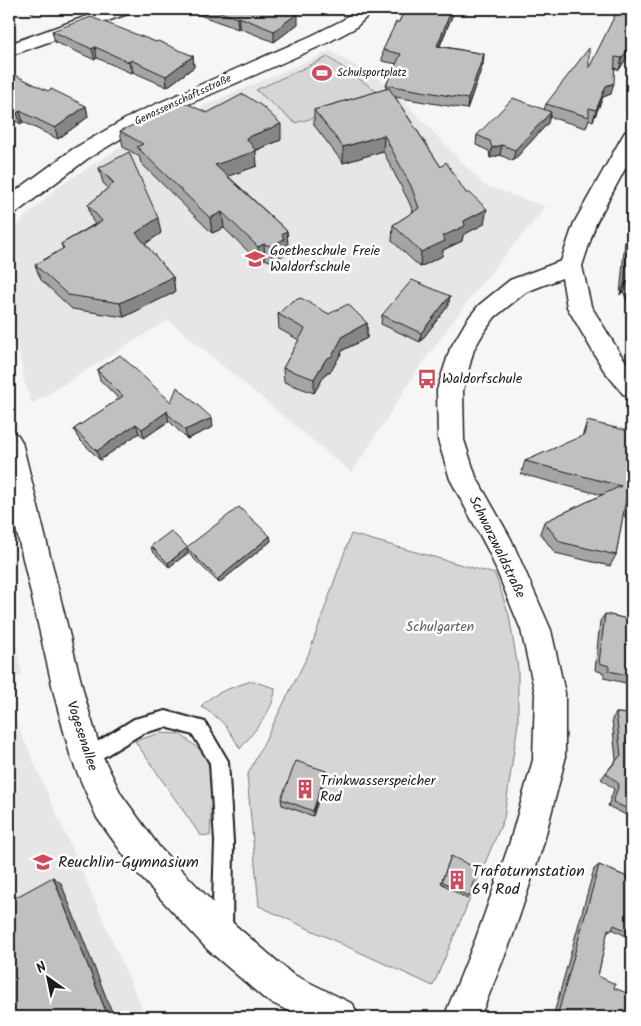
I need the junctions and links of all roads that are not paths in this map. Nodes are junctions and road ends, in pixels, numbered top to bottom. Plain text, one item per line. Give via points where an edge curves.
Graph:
1 (124, 9) edge
2 (366, 9) edge
3 (9, 50) edge
4 (632, 137) edge
5 (9, 207) edge
6 (571, 266) junction
7 (632, 387) edge
8 (9, 442) edge
9 (87, 758) junction
10 (221, 937) junction
11 (340, 1017) edge
12 (462, 1017) edge

1 - 3 street
2 - 5 street, Genossenschaftsstraße via 350,24 318,40 143,117 80,154
4 - 6 street via 585,223
6 - 7 street via 578,307 612,362
6 - 12 street, Schwarzwaldstraße via 518,286 487,311 462,349 450,390 451,440 463,480 500,548 536,630 550,693 549,760 526,845
8 - 9 street, Vogesenallee via 61,664
9 - 10 street, Vogesenallee via 109,806 148,860
9 - 10 lane via 140,725 166,719 199,728 219,761 224,842
10 - 11 street, Vogesenallee via 279,987

